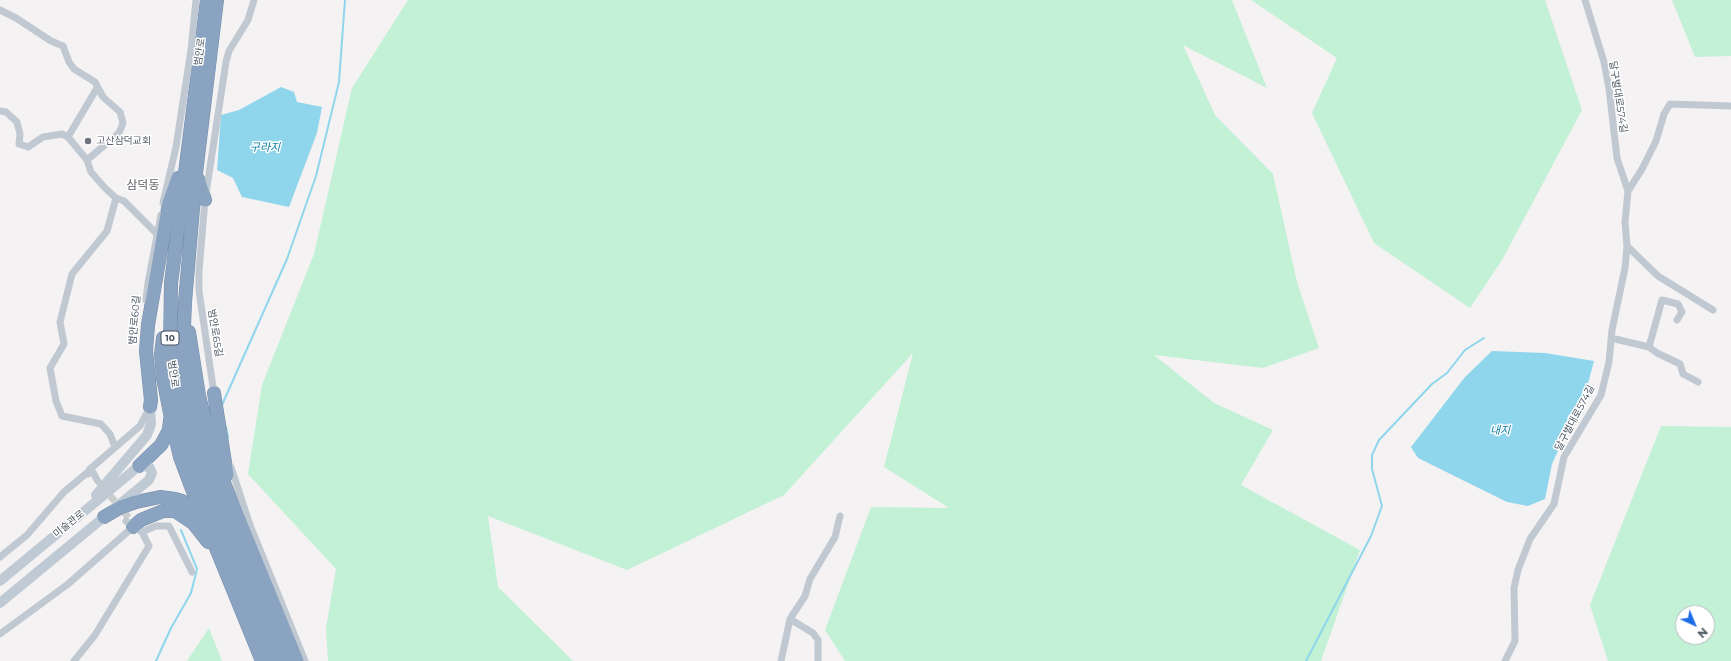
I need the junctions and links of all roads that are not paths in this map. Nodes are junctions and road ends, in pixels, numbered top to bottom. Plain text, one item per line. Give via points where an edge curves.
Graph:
1 (196, 0) edge
2 (207, 0) edge
3 (217, 0) edge
4 (254, 0) edge
5 (1585, 0) edge
6 (0, 10) edge
7 (97, 88) junction
8 (1731, 106) edge
9 (0, 111) edge
10 (68, 137) junction
11 (187, 150) junction
12 (87, 160) junction
13 (196, 173) junction
14 (1628, 191) junction
15 (116, 198) junction
16 (204, 200) junction
17 (157, 234) junction
18 (1627, 246) junction
19 (171, 283) junction
20 (1684, 293) junction
21 (184, 302) junction
22 (1678, 304) junction
23 (1713, 310) dead end
24 (1677, 320) dead end
25 (1611, 338) junction
26 (1649, 347) junction
27 (1698, 382) dead end
28 (209, 393) junction
29 (153, 406) junction
30 (171, 418) junction
31 (115, 447) junction
32 (139, 466) junction
33 (88, 472) junction
34 (96, 481) tunnel mouth
35 (231, 500) junction
36 (840, 516) dead end
37 (104, 517) junction
38 (203, 518) junction
39 (73, 520) junction
40 (132, 524) junction
41 (218, 555) junction
42 (0, 557) edge
43 (192, 572) dead end
44 (0, 581) edge
45 (0, 603) edge
46 (790, 619) junction
47 (0, 634) edge
48 (74, 661) edge
49 (262, 661) edge
50 (272, 661) edge
51 (286, 661) edge
52 (297, 661) edge
53 (305, 661) edge
54 (781, 661) edge
55 (818, 661) edge
56 (1505, 661) edge

1 - 17 street, 범안로60길 via 176,147
2 - 11 highway, 범안로 / 10
3 - 13 highway, 범안로 / 10
4 - 16 street, 범안로65길 via 248,20 229,51 226,62
5 - 14 street, 달구벌대로574길 via 1604,62 1617,158
6 - 7 street via 51,41 64,46 74,69 95,82
7 - 10 street
7 - 12 street via 120,112 122,123 119,133
8 - 14 street via 1670,104 1664,114 1656,141
9 - 10 street via 6,112 17,122 19,144 28,147 43,137 62,134
10 - 12 street
11 - 19 highway, 범안로 / 10
11 - 29 highway via 169,203 148,324 146,351
12 - 15 street via 91,172
13 - 16 highway
13 - 21 highway, 범안로 / 10
14 - 18 street, 달구벌대로574길 via 1625,222
15 - 17 street via 124,201
15 - 31 street via 107,231 72,274 60,322 64,344 50,368 56,401 62,416 101,424 110,434
16 - 28 street, 범안로65길 via 199,291
17 - 29 street, 범안로60길 via 148,283 141,358 145,393
18 - 20 street via 1658,276
18 - 25 street, 달구벌대로574길
19 - 30 highway via 161,354
19 - 50 highway, 범안로 / 10 via 170,351 186,443 202,490
20 - 22 street
20 - 23 street
21 - 35 highway via 202,411
21 - 51 highway, 범안로 / 10 via 183,350 188,391 199,440 214,486
22 - 24 street via 1682,312
22 - 26 street via 1662,300
25 - 26 street
25 - 56 street, 달구벌대로574길 via 1609,362 1601,395 1564,457 1554,504 1530,539 1518,570 1514,588 1515,641
26 - 27 street via 1657,354 1680,364 1683,374
28 - 35 highway
28 - 53 street, 범안로65길 via 250,525
29 - 31 street via 140,426
29 - 39 main road via 147,435
30 - 32 highway via 169,430 161,445
30 - 38 highway via 184,468
31 - 33 street
32 - 37 main road, 미술관로 via 150,468 151,478
32 - 39 main road, 미술관로
33 - 34 street
33 - 42 street via 64,492 26,535
35 - 52 highway
36 - 46 street via 835,537 810,579 805,596
37 - 38 highway via 136,502 160,497 182,501
37 - 45 main road, 미술관로
38 - 41 highway
39 - 44 main road, 미술관로
40 - 41 highway via 163,511 175,511 198,528
40 - 43 street via 169,526
40 - 47 street via 68,584
40 - 48 street via 149,546 96,634
41 - 49 highway
46 - 54 street
46 - 55 street via 813,633 818,640

